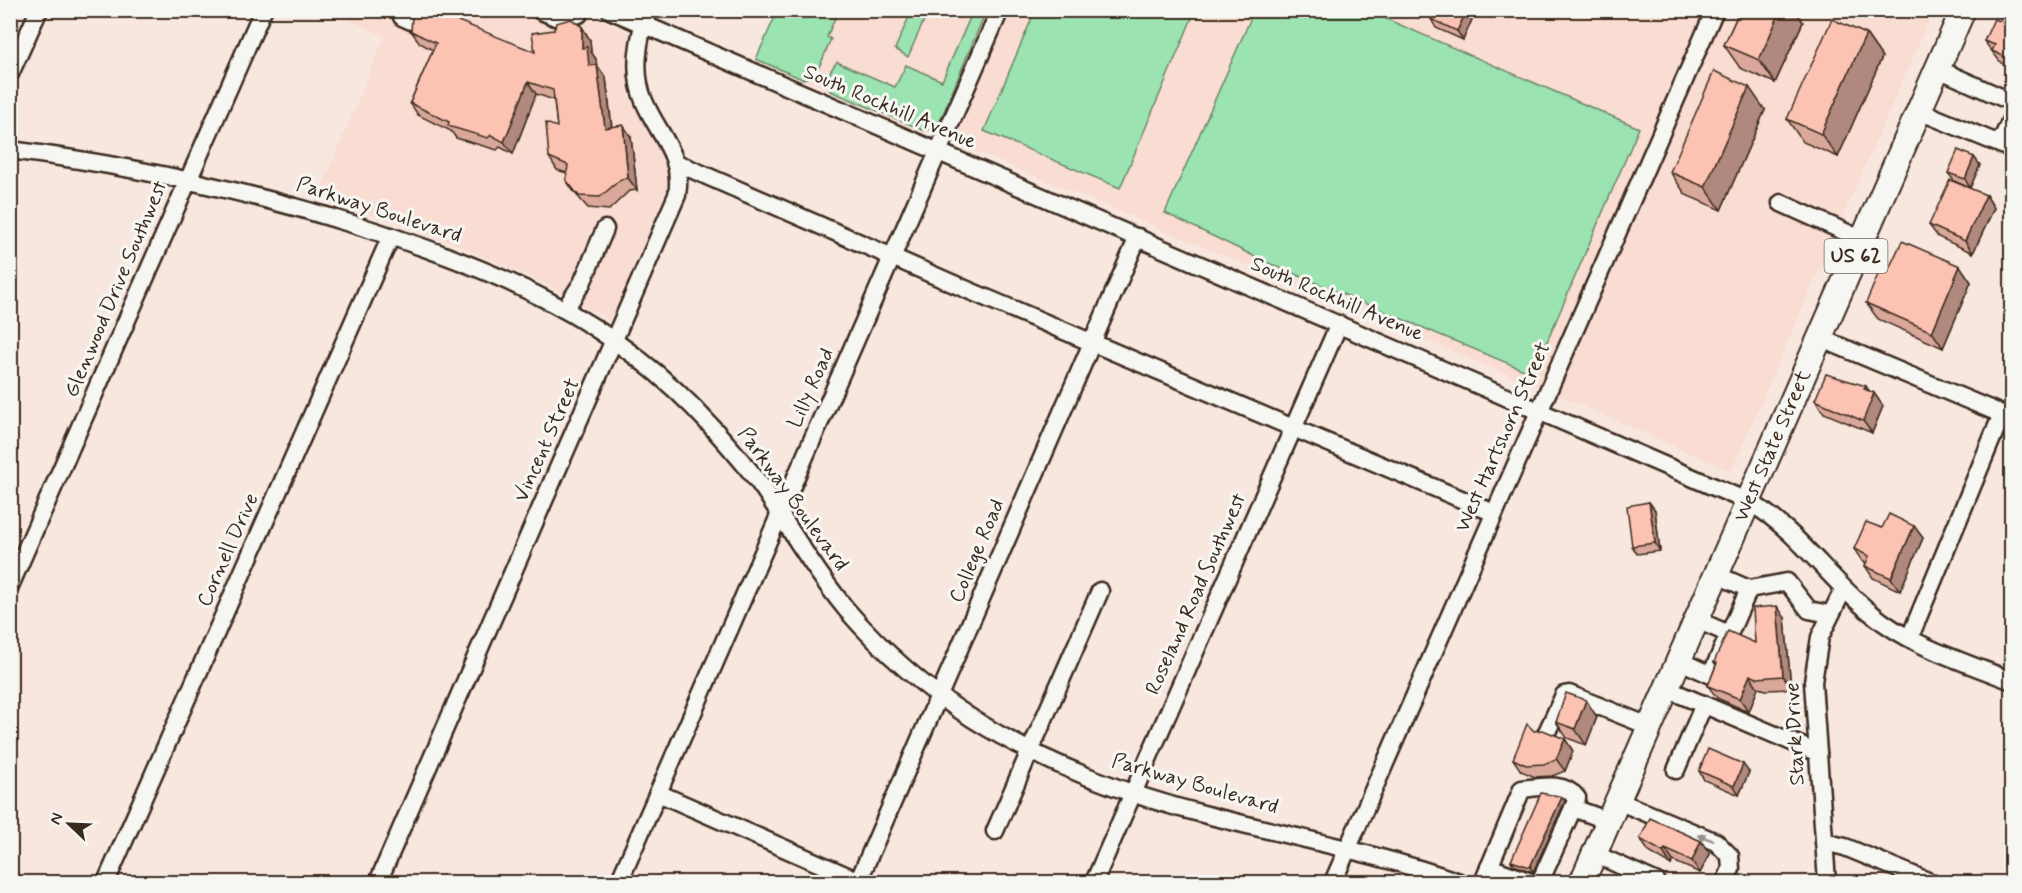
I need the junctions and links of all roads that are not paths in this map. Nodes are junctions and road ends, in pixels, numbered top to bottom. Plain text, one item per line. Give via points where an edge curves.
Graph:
1 (39, 10) edge
2 (263, 10) edge
3 (424, 10) edge
4 (539, 10) edge
5 (580, 10) edge
6 (610, 10) edge
7 (1000, 10) edge
8 (1715, 10) edge
9 (1963, 10) edge
10 (402, 17) dead end
11 (646, 18) edge
12 (1938, 69) junction
13 (10, 75) edge
14 (2012, 102) edge
15 (1919, 111) junction
16 (2012, 117) edge
17 (2006, 147) edge
18 (10, 150) edge
19 (938, 152) junction
20 (677, 163) junction
21 (188, 180) junction
22 (1781, 202) dead end
23 (605, 229) dead end
24 (391, 236) junction
25 (1138, 237) junction
26 (1863, 240) junction
27 (893, 256) junction
28 (565, 309) junction
29 (1339, 324) junction
30 (1820, 338) junction
31 (614, 341) junction
32 (1093, 342) junction
33 (1540, 411) junction
34 (2007, 416) edge
35 (1293, 429) junction
36 (1749, 502) junction
37 (1494, 513) junction
38 (780, 516) junction
39 (1717, 575) junction
40 (10, 586) edge
41 (1749, 589) junction
42 (1844, 590) junction
43 (1100, 591) dead end
44 (1829, 614) junction
45 (1697, 620) junction
46 (1729, 634) junction
47 (1910, 637) junction
48 (1680, 661) junction
49 (2012, 681) edge
50 (1667, 689) junction
51 (940, 696) junction
52 (1704, 704) junction
53 (1650, 726) junction
54 (1546, 734) edge
55 (1033, 750) junction
56 (1818, 753) junction
57 (1676, 770) dead end
58 (1134, 793) junction
59 (658, 794) junction
60 (1573, 808) junction
61 (1613, 811) junction
62 (995, 831) dead end
63 (1824, 842) junction
64 (1348, 848) junction
65 (1595, 854) junction
66 (1619, 865) junction
67 (1486, 875) edge
68 (106, 882) edge
69 (378, 882) edge
70 (619, 882) edge
71 (859, 882) edge
72 (1094, 882) edge
73 (1333, 882) edge
74 (1459, 882) edge
75 (1531, 882) edge
76 (1540, 882) edge
77 (1582, 882) edge
78 (1622, 882) edge
79 (1657, 882) edge
80 (1725, 882) edge
81 (1827, 882) edge
82 (1930, 882) edge

1 - 13 street
2 - 21 street, Glenwood Drive Southwest
3 - 10 street via 411,21
4 - 5 street via 560,19 579,14
6 - 11 street, South Rockhill Avenue
7 - 19 street, Lilly Road
8 - 33 street, West Hartshorn Street
9 - 12 highway, West State Street / US 62
11 - 19 street, South Rockhill Avenue
11 - 20 street, Vincent Street via 637,65 640,91
12 - 14 street
12 - 15 highway, West State Street / US 62
15 - 17 street
15 - 26 highway, West State Street / US 62
16 - 17 street
18 - 21 street, Parkway Boulevard
19 - 25 street, South Rockhill Avenue
19 - 27 street, Lilly Road
20 - 27 street
20 - 31 street, Vincent Street via 677,195
21 - 24 street, Parkway Boulevard via 309,210
21 - 40 street, Glenwood Drive Southwest
22 - 26 street
23 - 28 street via 582,282
24 - 28 street, Parkway Boulevard via 486,269
24 - 68 street, Cornell Drive
25 - 29 street, South Rockhill Avenue
25 - 32 street, College Road
26 - 30 highway, West State Street / US 62
27 - 32 street
27 - 38 street, Lilly Road
28 - 31 street, Parkway Boulevard
29 - 33 street, South Rockhill Avenue
29 - 35 street, Roseland Road Southwest
30 - 34 street
30 - 36 highway, West State Street / US 62
31 - 38 street, Parkway Boulevard via 674,389 707,422 747,466
31 - 69 street, Vincent Street
32 - 35 street
32 - 51 street, College Road
33 - 36 street, South Rockhill Avenue
33 - 37 street, West Hartshorn Street
34 - 47 street
35 - 37 street
35 - 58 street, Roseland Road Southwest
36 - 39 highway, West State Street / US 62
36 - 42 street, South Rockhill Avenue via 1779,521
37 - 64 street, West Hartshorn Street
38 - 51 street, Parkway Boulevard via 846,609 892,658
38 - 59 street, Lilly Road
39 - 41 street
39 - 45 highway, West State Street / US 62
41 - 44 street via 1787,582 1809,610
41 - 46 street
42 - 44 street, Stark Drive
42 - 47 street, South Rockhill Avenue via 1873,615
43 - 55 street
44 - 56 street, Stark Drive via 1815,659 1813,682
45 - 46 street
45 - 48 highway, West State Street / US 62
46 - 48 street via 1712,675
47 - 49 street, South Rockhill Avenue
48 - 50 highway, West State Street / US 62
50 - 52 street
50 - 53 highway, West State Street / US 62
51 - 55 street, Parkway Boulevard via 976,721
51 - 71 street, College Road
52 - 56 street
52 - 57 street
53 - 54 street via 1569,694 1564,695
53 - 61 highway, West State Street / US 62
55 - 58 street, Parkway Boulevard
55 - 62 street
56 - 63 street, Stark Drive
58 - 64 street, Parkway Boulevard via 1204,815
58 - 72 street, Roseland Road Southwest
59 - 70 street, Lilly Road
59 - 71 street
60 - 61 street
60 - 67 street via 1577,798 1574,794 1556,786 1522,789
60 - 76 street
61 - 65 highway, West State Street / US 62
80 -> 61 street via 1731,869 1730,855 1716,842
63 - 81 street, Stark Drive
63 - 82 street
64 - 73 street, West Hartshorn Street
64 - 74 street, Parkway Boulevard
65 - 66 street
65 - 77 highway, West State Street / US 62
66 - 78 street
66 - 79 street
67 - 75 street

